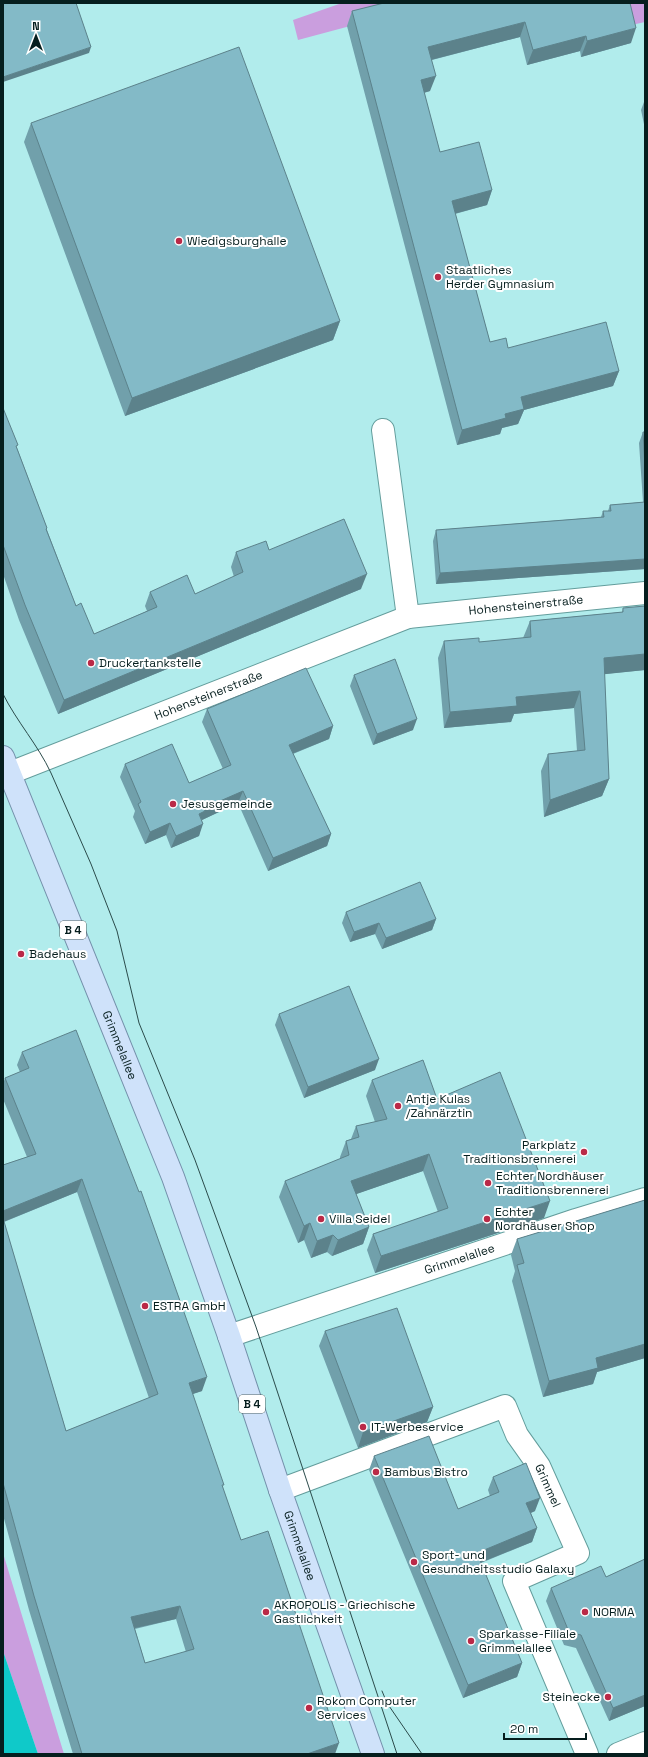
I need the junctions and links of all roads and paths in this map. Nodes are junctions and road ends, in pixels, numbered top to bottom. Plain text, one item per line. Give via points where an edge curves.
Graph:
1 (383, 430) dead end
2 (645, 593) edge
3 (408, 617) junction
4 (6, 765) edge
5 (645, 1199) edge
6 (229, 1336) junction
7 (280, 1490) junction
8 (645, 1743) edge
9 (373, 1754) edge
10 (587, 1754) edge
11 (618, 1754) edge

1 - 3 street
2 - 3 street, Hohensteinerstraße
3 - 4 street, Hohensteinerstraße
4 - 6 main road, Grimmelallee / B 4 via 173,1177
5 - 6 street, Grimmelallee
6 - 7 main road, Grimmelallee / B 4
7 - 9 main road, Grimmelallee / B 4
7 - 10 street, Grimmel via 505,1406 517,1435 538,1466 578,1553 514,1581
8 - 11 street

